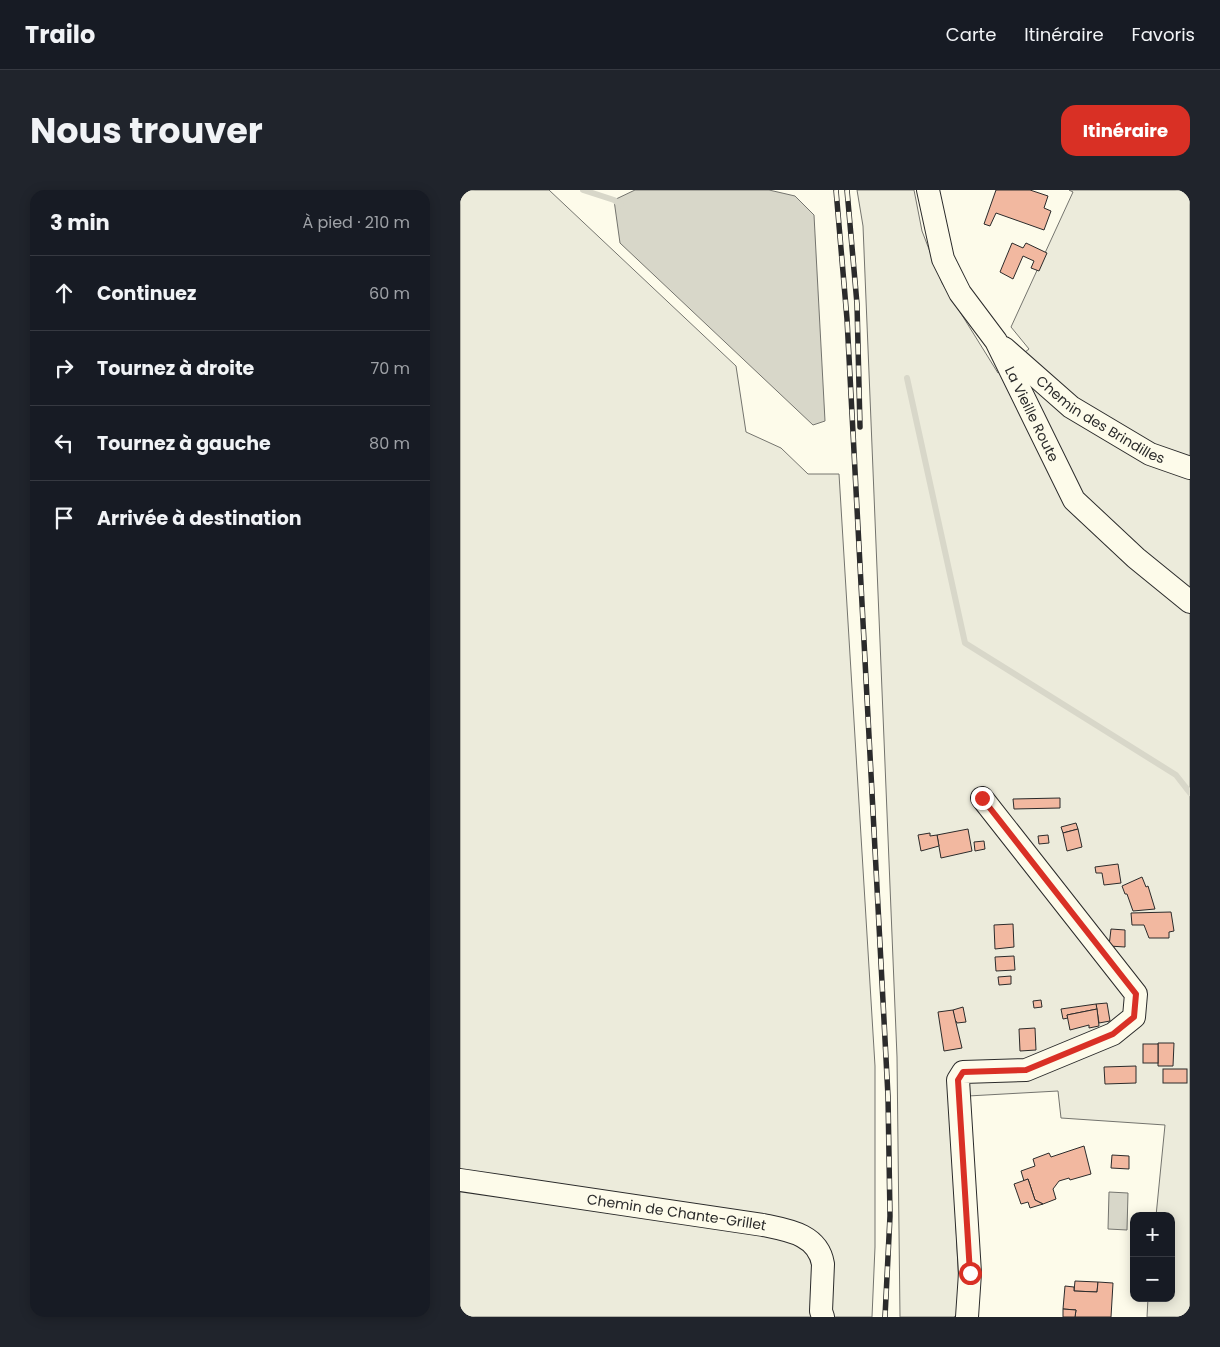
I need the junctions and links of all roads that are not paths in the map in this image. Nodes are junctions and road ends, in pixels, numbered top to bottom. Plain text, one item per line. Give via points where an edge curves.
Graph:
1 (928, 190) edge
2 (996, 341) junction
3 (1190, 468) edge
4 (1190, 602) edge
5 (982, 798) dead end
6 (460, 1180) edge
7 (823, 1317) edge
8 (967, 1317) edge

1 - 2 street, La Vieille Route via 943,259 960,293
2 - 3 street, Chemin des Brindilles via 1071,407 1150,454
2 - 4 street, La Vieille Route via 1074,500 1136,558
5 - 8 street via 1136,994 1134,1017 1113,1034 1026,1070 963,1072 958,1080 970,1273
6 - 7 street, Chemin de Chante-Grillet via 763,1225 802,1235 822,1256

